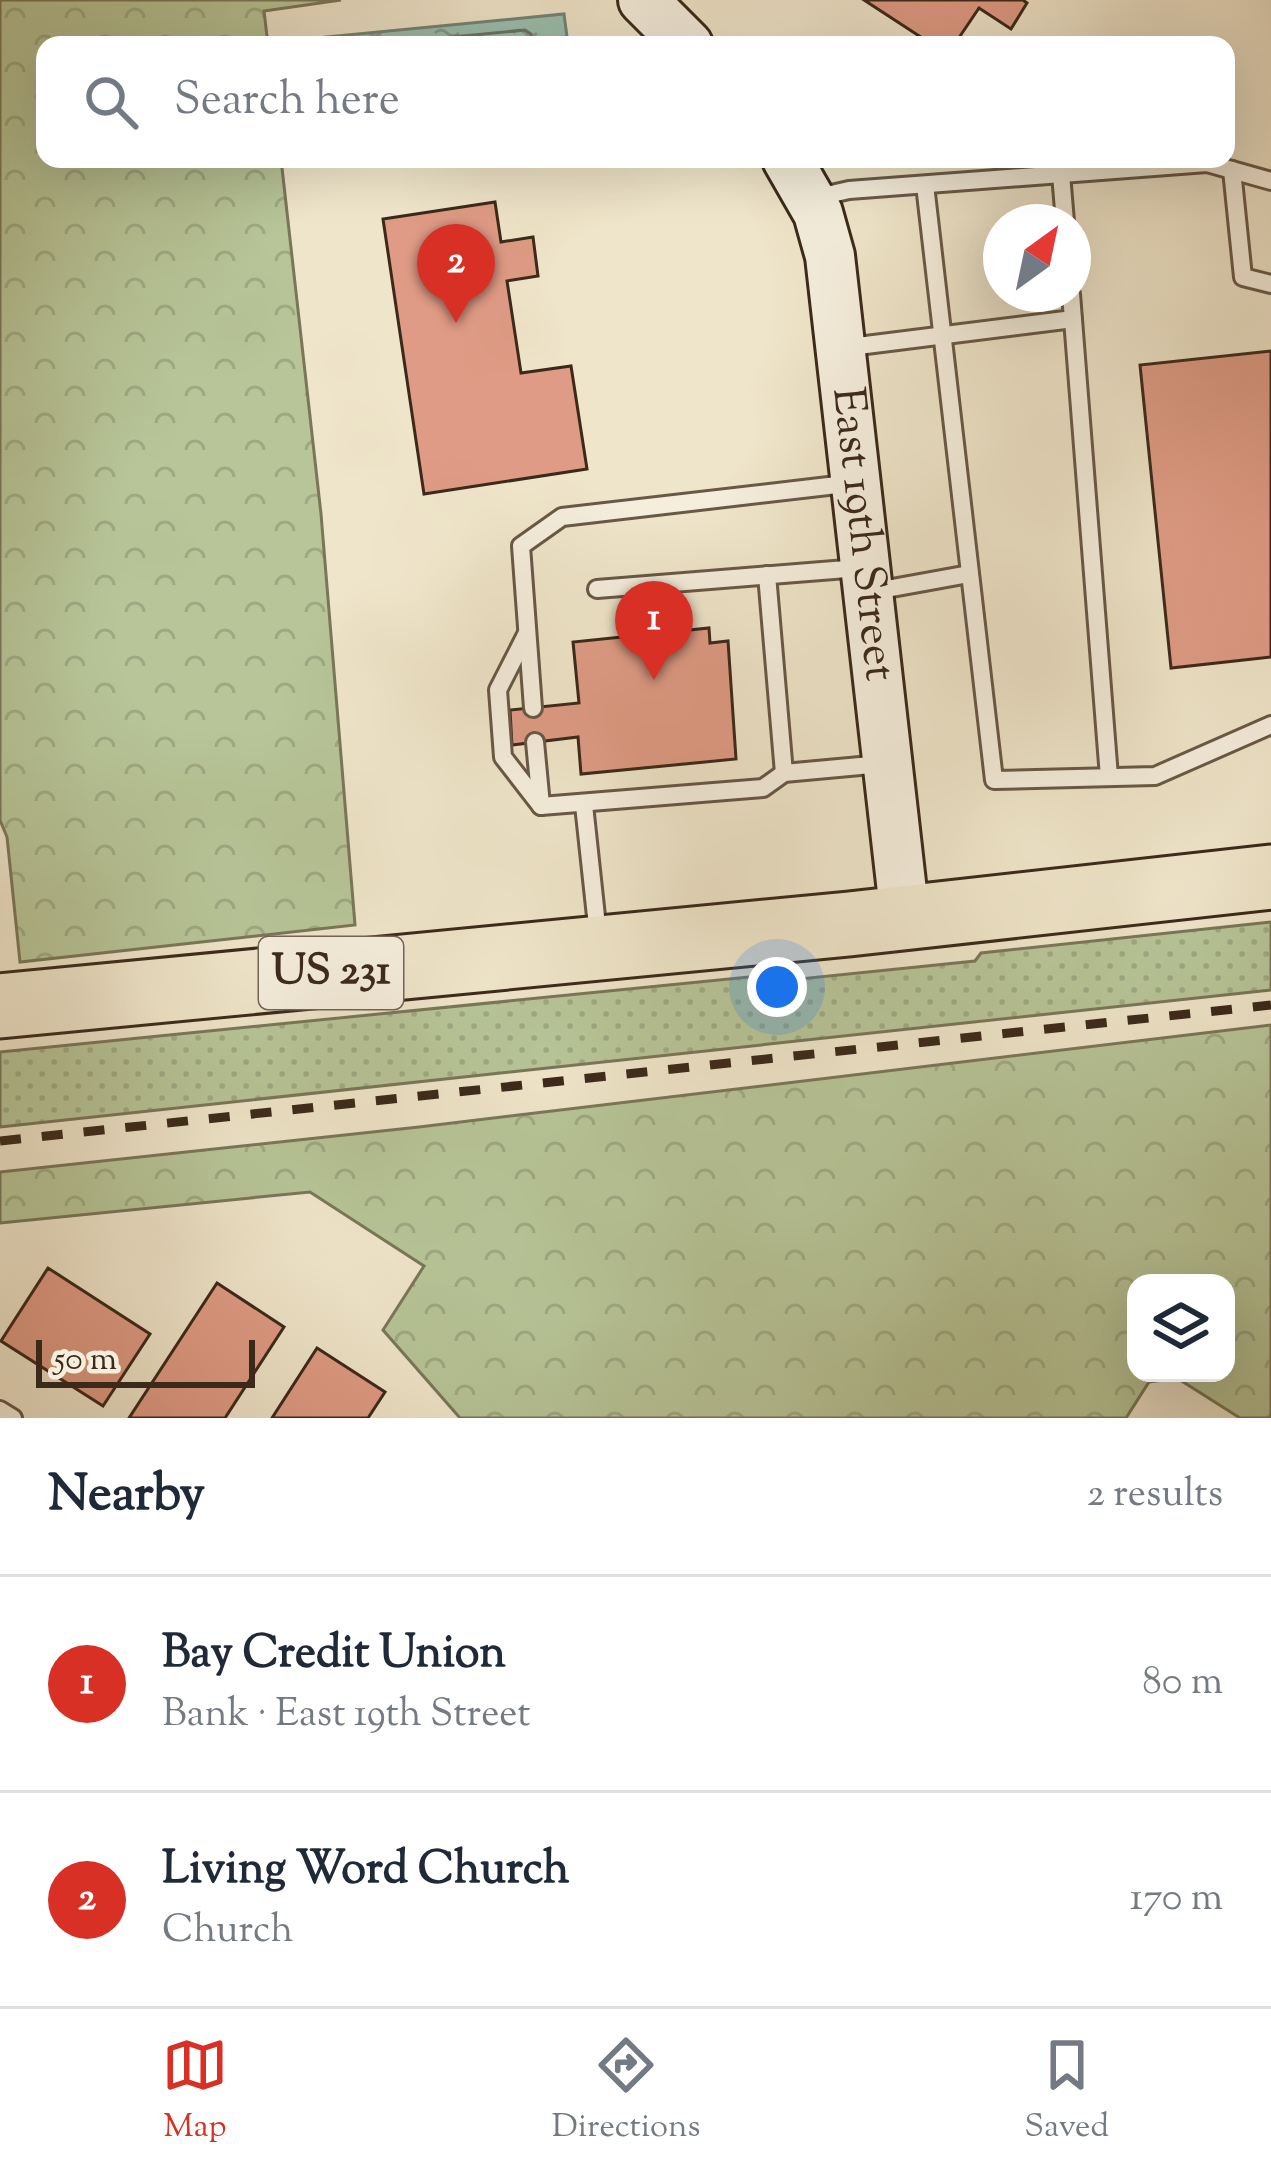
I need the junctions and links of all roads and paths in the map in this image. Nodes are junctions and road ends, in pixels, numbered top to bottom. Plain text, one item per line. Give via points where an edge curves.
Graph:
1 (643, 0) edge
2 (679, 36) edge
3 (1149, 168) edge
4 (1224, 168) edge
5 (1232, 170) junction
6 (1061, 174) junction
7 (799, 179) edge
8 (1271, 181) edge
9 (925, 185) junction
10 (1064, 204) edge
11 (1271, 284) edge
12 (1072, 312) edge
13 (1073, 319) junction
14 (943, 335) junction
15 (842, 348) junction
16 (855, 482) junction
17 (970, 574) junction
18 (766, 575) junction
19 (867, 580) junction
20 (597, 589) dead end
21 (528, 632) junction
22 (532, 708) dead end
23 (1271, 725) edge
24 (536, 742) dead end
25 (886, 764) junction
26 (784, 772) junction
27 (1109, 777) junction
28 (584, 805) junction
29 (541, 806) junction
30 (1271, 877) edge
31 (1138, 892) dead end
32 (1066, 900) junction
33 (905, 918) junction
34 (599, 948) junction
35 (0, 1006) edge
36 (0, 1410) edge
37 (13, 1418) edge

1 - 2 main road
3 - 6 lane
4 - 5 lane
5 - 8 lane
5 - 11 lane via 1243,277
6 - 9 lane
6 - 10 lane
7 - 9 lane via 849,190
7 - 15 main road, East 19th Street via 830,256
9 - 14 lane
12 - 13 lane
13 - 14 lane
13 - 27 lane
14 - 15 lane
14 - 17 lane
15 - 16 main road, East 19th Street
16 - 19 main road, East 19th Street
16 - 21 lane via 562,517 521,546
17 - 19 lane
17 - 27 lane via 994,780
18 - 19 lane
18 - 20 lane
18 - 26 lane
19 - 25 main road, East 19th Street
21 - 22 lane
21 - 29 lane via 498,690 502,757
23 - 27 lane via 1155,776
24 - 29 lane
25 - 26 lane
25 - 33 main road, East 19th Street
26 - 28 lane via 763,788
28 - 29 lane
28 - 34 lane
30 - 32 highway, US 231
31 - 32 highway, US 231
32 - 33 highway, US 231
33 - 34 highway, US 231
34 - 35 highway, US 231
36 - 37 lane

